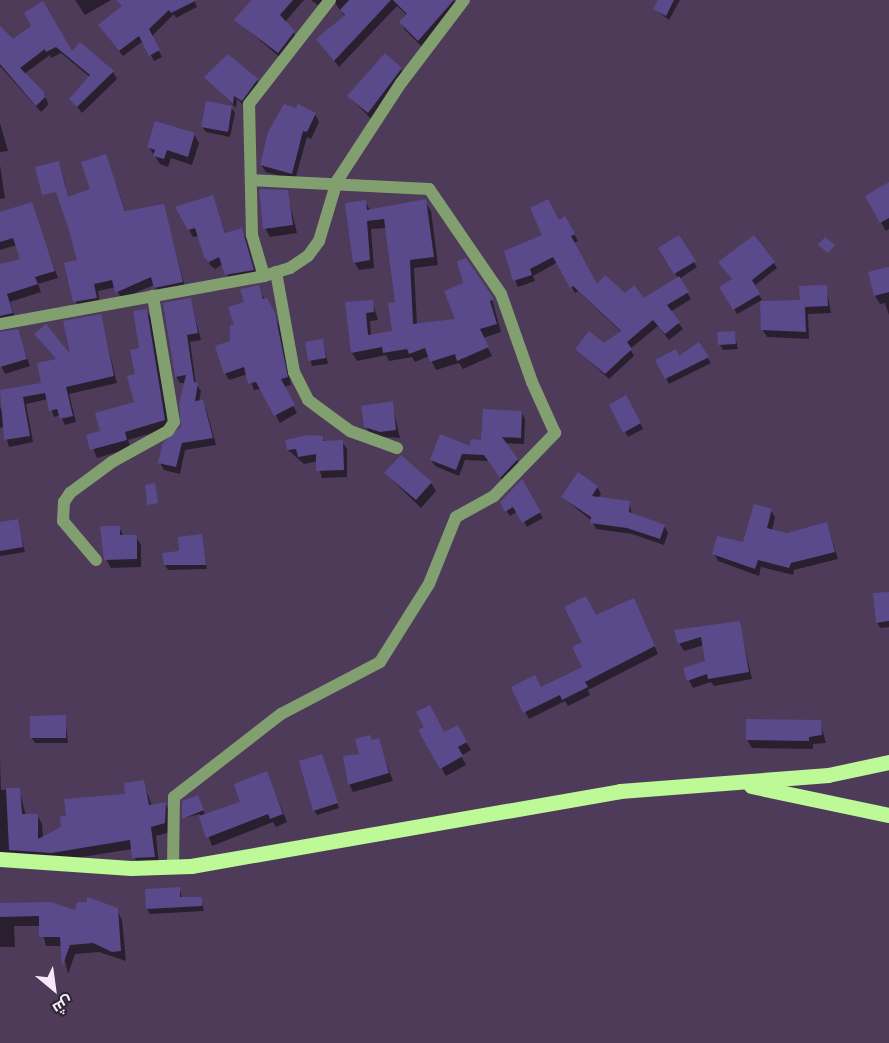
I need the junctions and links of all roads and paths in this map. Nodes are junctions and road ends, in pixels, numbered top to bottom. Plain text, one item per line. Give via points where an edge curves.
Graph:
1 (330, 0) edge
2 (464, 0) edge
3 (251, 180) junction
4 (337, 181) junction
5 (270, 274) junction
6 (153, 296) junction
7 (0, 324) edge
8 (397, 448) dead end
9 (96, 560) dead end
10 (889, 762) edge
11 (737, 782) junction
12 (889, 815) edge
13 (0, 859) edge
14 (173, 868) junction

1 - 3 street via 249,104
2 - 4 street via 401,83
3 - 4 street
3 - 5 street via 252,235
4 - 5 street via 314,249 290,268
4 - 14 street via 429,189 501,294 555,433 494,496 456,517 429,584 380,662 281,714 174,797
5 - 6 street
5 - 8 street via 294,372 308,400 350,431
6 - 7 street
6 - 9 street via 174,422 168,431 112,462 70,493 64,502 63,521
10 - 11 main road via 828,775
11 - 12 main road
11 - 14 main road via 620,791
13 - 14 main road

